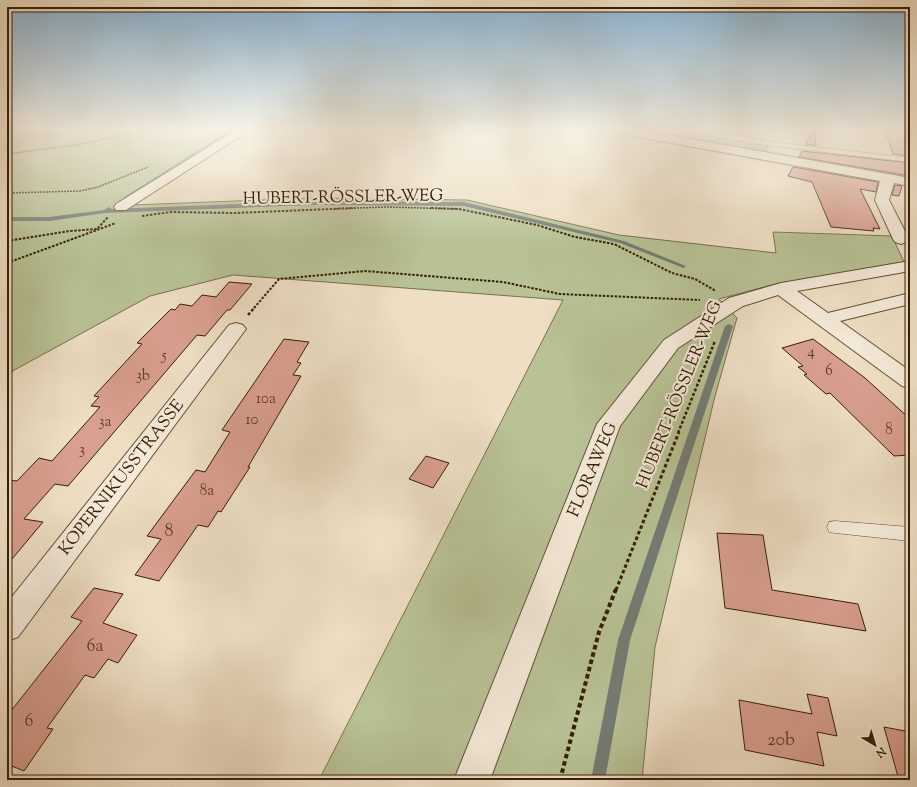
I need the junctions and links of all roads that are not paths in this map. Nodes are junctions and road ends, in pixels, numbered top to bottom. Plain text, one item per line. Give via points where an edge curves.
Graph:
1 (186, 167) edge
2 (826, 167) edge
3 (888, 178) junction
4 (910, 182) edge
5 (116, 211) road end
6 (901, 239) dead end
7 (910, 266) edge
8 (781, 288) junction
9 (910, 298) edge
10 (826, 319) junction
11 (236, 329) road end
12 (910, 380) edge
13 (835, 526) dead end
14 (910, 534) edge
15 (7, 627) edge
16 (472, 780) edge

1 - 5 street
2 - 3 street
3 - 4 street
3 - 6 street via 882,200
7 - 8 street, FLORAWEG
8 - 10 street
8 - 16 street, FLORAWEG via 736,302 671,344 609,424
9 - 10 street
10 - 12 street
11 - 15 street, KOPERNIKUSSTRASSE
13 - 14 lane

